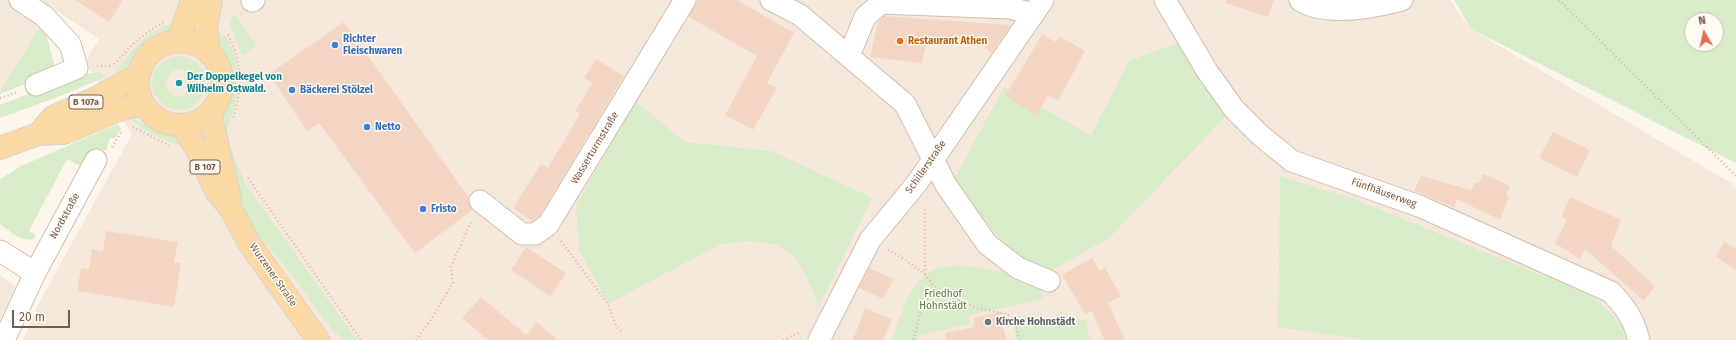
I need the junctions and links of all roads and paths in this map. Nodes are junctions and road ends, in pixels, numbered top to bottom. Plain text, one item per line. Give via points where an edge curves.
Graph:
1 (20, 0) edge
2 (192, 0) edge
3 (211, 0) edge
4 (685, 0) edge
5 (771, 0) edge
6 (1165, 0) edge
7 (1402, 0) edge
8 (1559, 0) edge
9 (1302, 1) edge
10 (1038, 7) edge
11 (804, 8) edge
12 (169, 20) dead end
13 (224, 31) dead end
14 (178, 42) junction
15 (209, 53) junction
16 (849, 56) junction
17 (112, 72) dead end
18 (139, 75) junction
19 (36, 85) dead end
20 (143, 104) junction
21 (210, 113) junction
22 (232, 120) dead end
23 (127, 123) dead end
24 (180, 125) junction
25 (123, 129) dead end
26 (38, 134) junction
27 (0, 148) edge
28 (172, 148) dead end
29 (934, 157) junction
30 (96, 160) joint
31 (246, 176) dead end
32 (1736, 176) edge
33 (926, 200) dead end
34 (480, 201) joint
35 (231, 209) junction
36 (548, 225) junction
37 (870, 240) junction
38 (0, 251) edge
39 (35, 273) junction
40 (925, 274) junction
41 (1050, 281) dead end
42 (937, 290) junction
43 (623, 333) dead end
44 (810, 336) edge
45 (4, 340) edge
46 (318, 340) edge
47 (362, 340) edge
48 (416, 340) edge
49 (783, 340) edge
50 (914, 340) edge
51 (1019, 340) edge
52 (1639, 340) edge

1 - 19 street via 44,16 70,44 77,68
2 - 14 main road
3 - 15 main road via 206,27
4 - 36 street, Wasserturmstraße
5 - 11 street
6 - 52 street, Fünfhäuserweg via 1207,71 1234,109 1260,135 1292,161 1419,206 1611,292 1628,311
7 - 9 street via 1365,9 1342,10
8 - 32 path
10 - 16 street via 881,3 865,17
10 - 29 street, Schillerstraße
11 - 16 street
12 - 17 path via 152,28 137,40 112,66
13 - 22 path via 236,49 239,63 239,99
14 - 15 main road via 196,44
14 - 18 main road via 164,44 150,53
15 - 21 main road via 218,65 222,79 218,100
16 - 29 street via 905,104
18 - 20 main road via 138,92
18 - 26 main road, B 107a via 53,117
20 - 24 main road via 161,121
20 - 26 main road, B 107a via 121,109 64,133
21 - 24 main road via 198,121
21 - 35 main road, Wurzener Straße / B 107 via 219,158 229,188
23 - 28 path
24 - 35 main road, Wurzener Straße / B 107 via 198,152 216,191
25 - 30 path via 109,152
26 - 27 main road, B 107a
29 - 37 street, Schillerstraße via 917,183
29 - 41 street via 946,185 987,244 1018,268
30 - 39 street, Nordstraße
31 - 47 path
33 - 40 path
34 - 36 street via 522,234 536,234
34 - 48 path via 451,268 453,283
35 - 46 main road, Wurzener Straße / B 107 via 250,243
36 - 43 path via 608,304 616,326
37 - 40 path via 904,258
37 - 44 street, Schillerstraße
38 - 39 street
39 - 45 street, Nordstraße
40 - 42 path
42 - 50 path via 922,304
42 - 51 path via 977,308 1008,314 1015,320
44 - 49 path

